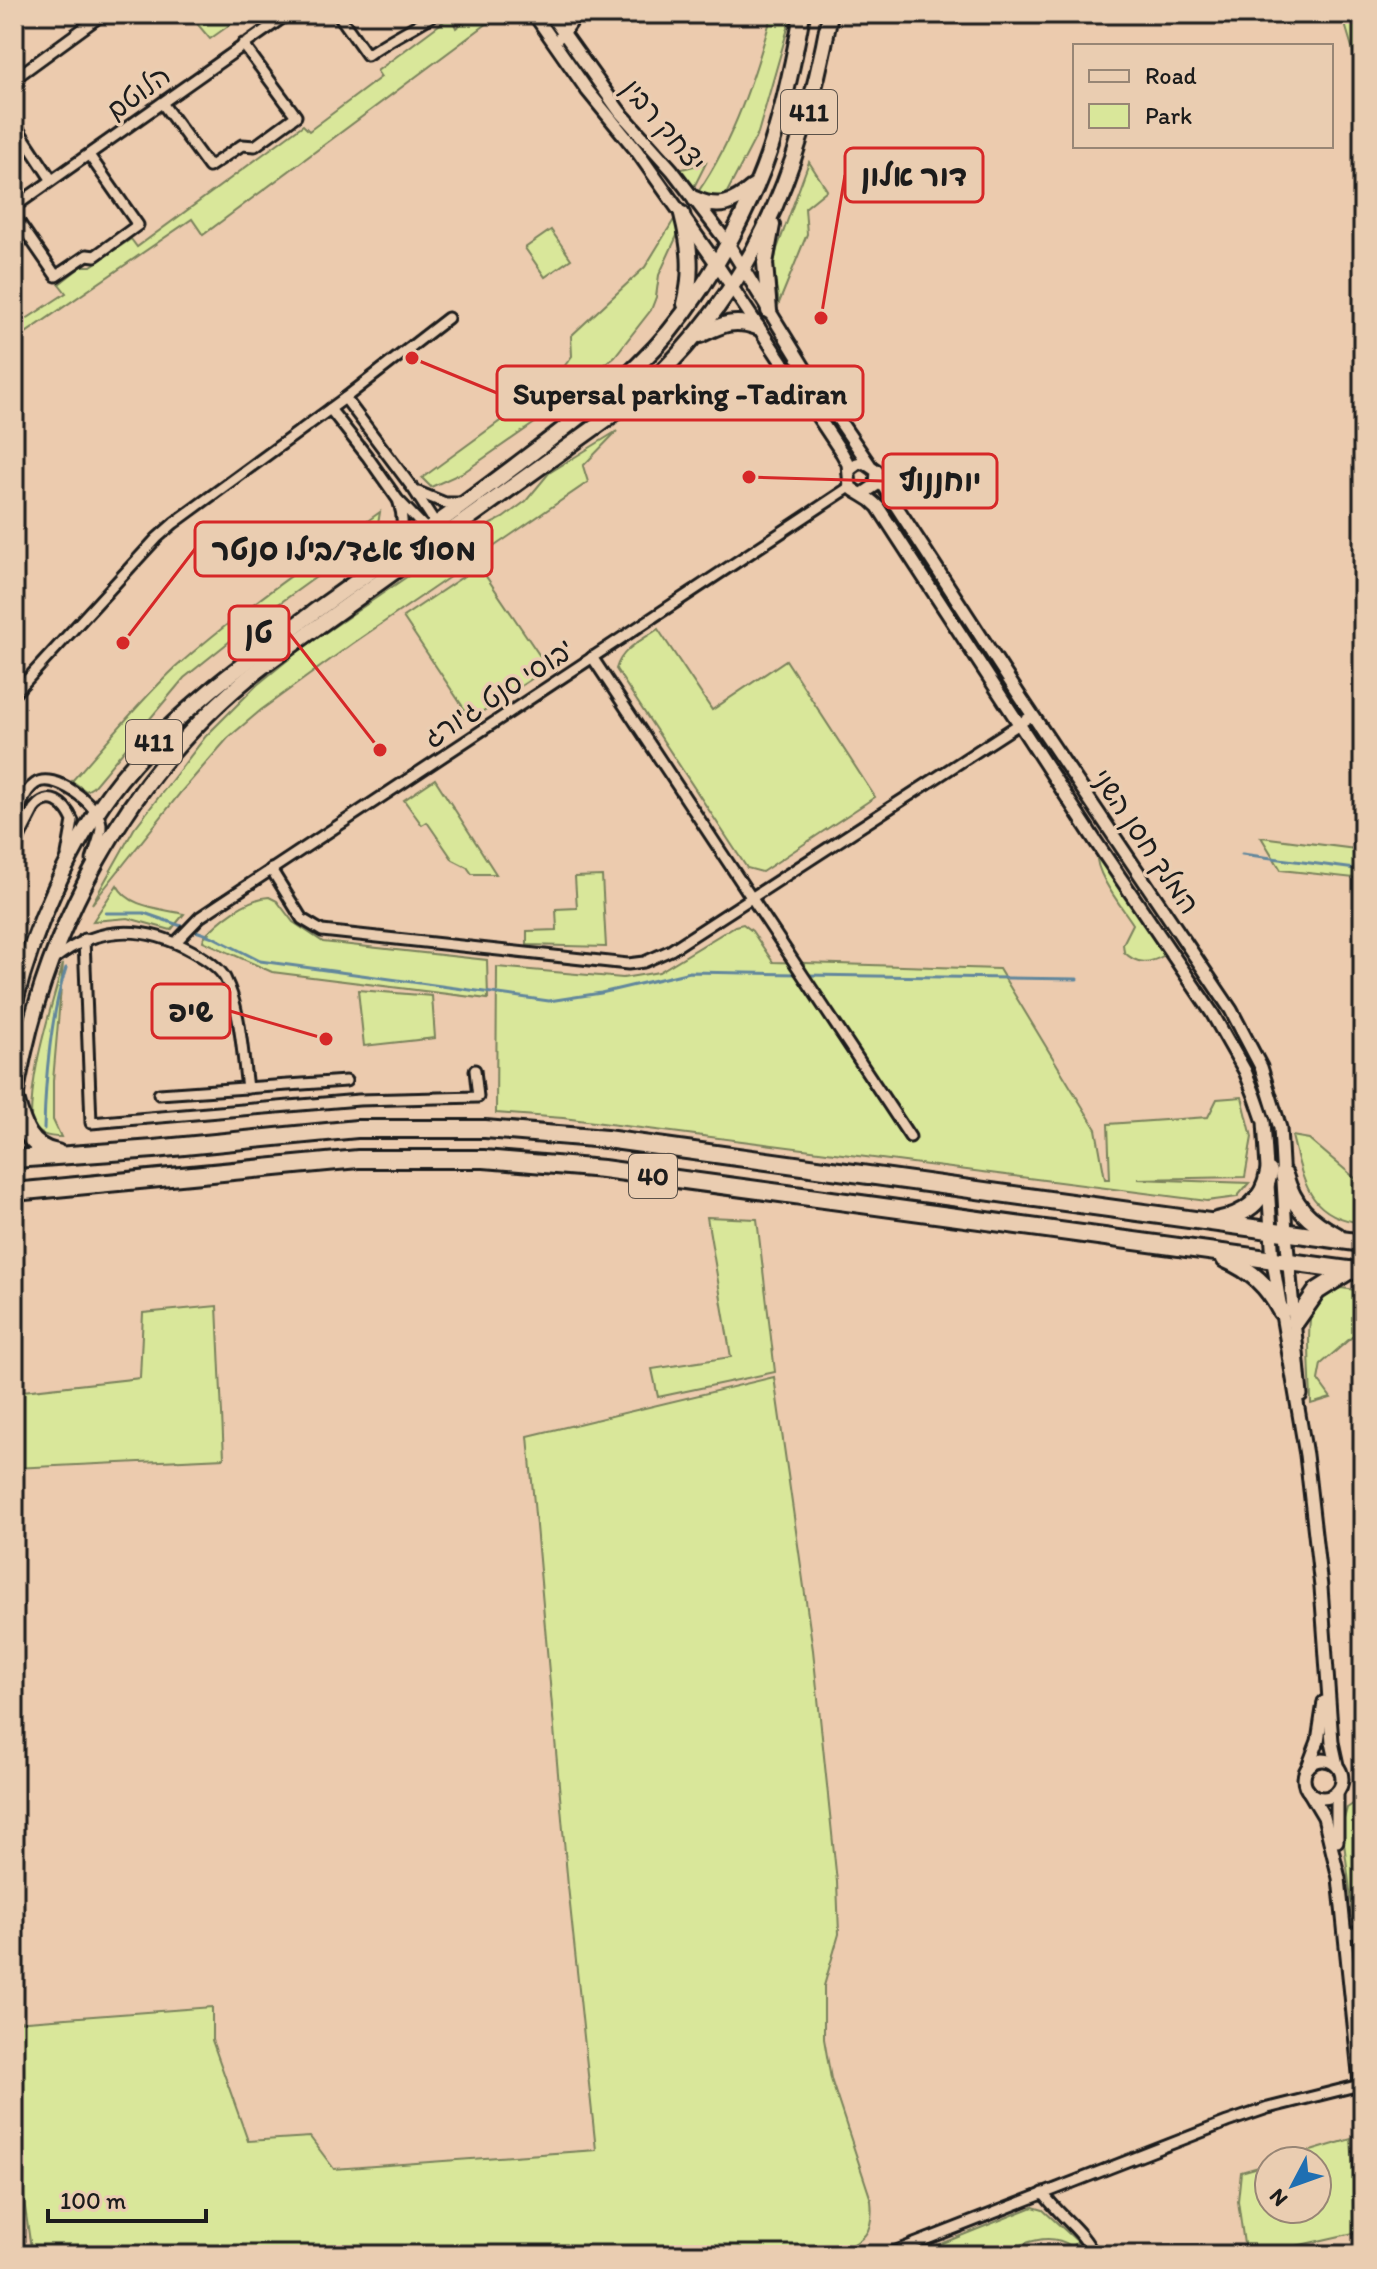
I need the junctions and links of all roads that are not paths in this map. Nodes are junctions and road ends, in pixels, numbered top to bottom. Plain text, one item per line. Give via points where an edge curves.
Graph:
1 (103, 14) edge
2 (288, 14) edge
3 (338, 14) edge
4 (435, 14) edge
5 (534, 14) edge
6 (550, 14) edge
7 (578, 14) edge
8 (802, 14) edge
9 (830, 14) edge
10 (564, 34) junction
11 (553, 42) junction
12 (243, 44) junction
13 (14, 79) edge
14 (162, 103) junction
15 (14, 123) edge
16 (89, 155) junction
17 (51, 179) junction
18 (755, 185) junction
19 (695, 199) junction
20 (14, 207) edge
21 (776, 208) junction
22 (682, 214) junction
23 (14, 215) edge
24 (727, 242) junction
25 (716, 263) junction
26 (742, 267) junction
27 (732, 287) junction
28 (769, 311) junction
29 (683, 313) junction
30 (448, 318) dead end
31 (757, 327) junction
32 (693, 339) junction
33 (345, 398) junction
34 (330, 409) junction
35 (869, 464) junction
36 (849, 470) junction
37 (878, 478) junction
38 (850, 487) junction
39 (414, 490) junction
40 (864, 493) junction
41 (471, 499) junction
42 (398, 500) junction
43 (435, 532) junction
44 (391, 556) junction
45 (592, 657) junction
46 (14, 694) edge
47 (1033, 715) junction
48 (1019, 724) junction
49 (97, 811) junction
50 (14, 835) edge
51 (14, 848) edge
52 (271, 869) junction
53 (62, 874) junction
54 (88, 875) junction
55 (752, 898) junction
56 (84, 939) junction
57 (177, 940) junction
58 (51, 961) junction
59 (14, 1005) edge
60 (475, 1070) dead end
61 (346, 1081) dead end
62 (247, 1088) junction
63 (159, 1094) dead end
64 (14, 1102) edge
65 (910, 1137) dead end
66 (70, 1155) junction
67 (14, 1159) edge
68 (1276, 1174) junction
69 (14, 1192) edge
70 (1206, 1223) junction
71 (1279, 1232) junction
72 (1358, 1242) edge
73 (1205, 1252) junction
74 (1281, 1262) junction
75 (1356, 1271) edge
76 (1281, 1311) junction
77 (1296, 1321) junction
78 (1301, 1424) junction
79 (1326, 1666) junction
80 (1337, 1765) junction
81 (1307, 1769) junction
82 (1308, 1790) junction
83 (1337, 1792) junction
84 (1339, 1878) junction
85 (1363, 1932) edge
86 (1346, 1934) junction
87 (1360, 2085) junction
88 (1363, 2112) edge
89 (1043, 2193) junction
90 (886, 2255) edge
91 (1094, 2255) edge

1 - 13 street
2 - 12 street, הלוטם
3 - 4 street via 367,55
5 - 11 street, יצחק רבין
6 - 10 street, יצחק רבין
7 - 10 street
8 - 18 main road, 411 via 776,133
9 - 21 main road, 411 via 810,108
10 - 11 street
10 - 19 street, יצחק רבין via 620,112
11 - 22 street, יצחק רבין
12 - 14 street, הלוטם
12 - 14 street via 296,116 255,146 242,145 209,167
14 - 16 street, הלוטם
15 - 17 street
16 - 17 street, הלוטם
16 - 23 street via 138,225 56,276
17 - 20 street, הלוטם
18 - 19 main road via 723,206
18 - 24 main road, 411
19 - 24 street, יצחק רבין
21 - 26 main road, 411
21 - 28 main road via 765,263
22 - 25 street, יצחק רבין
22 - 29 main road via 691,258
24 - 25 main road, 411
24 - 26 street, יצחק רבין
25 - 27 street
25 - 29 main road, 411
26 - 27 main road, 411
26 - 28 street
27 - 31 street
27 - 32 main road, 411
28 - 35 street
29 - 41 main road, 411 via 649,355 609,391
30 - 33 street
31 - 32 main road via 727,322
31 - 36 street
32 - 43 main road, 411 via 617,413
33 - 34 street
33 - 39 street
34 - 42 street
34 - 46 street via 157,538
35 - 36 street
35 - 37 street
36 - 38 street
37 - 40 street
37 - 47 street, המלך חסן השני
38 - 40 street
38 - 45 street, בוסי סנט ג'ורג'
39 - 41 street via 445,503
39 - 43 street
40 - 48 street, המלך חסן השני
41 - 43 main road, 411
42 - 43 street
42 - 44 street via 402,528
43 - 44 main road, 411
43 - 54 main road, 411 via 222,699 163,762
44 - 49 main road, 411 via 201,697 158,736
45 - 52 street, בוסי סנט ג'ורג'
45 - 55 street
47 - 48 street
47 - 68 street, המלך חסן השני via 1239,1025 1261,1067 1280,1128
48 - 55 street
48 - 68 street, המלך חסן השני via 1233,1049 1264,1122
49 - 50 street via 59,782 43,780 27,792
49 - 53 main road, 411
49 - 54 street via 102,828
51 - 53 street via 39,803 57,800 74,827
52 - 55 street via 302,919 322,931 628,964 659,957
52 - 57 street, בוסי סנט ג'ורג' via 200,917
53 - 59 main road, 411
54 - 58 main road, 411
55 - 65 street
56 - 57 street via 135,932
56 - 58 street
56 - 60 street via 91,1123 359,1100 478,1097
57 - 62 street via 226,981 237,1016
58 - 64 main road, 411
61 - 62 street
62 - 63 street
64 - 66 highway via 31,1140 48,1151
66 - 67 highway, 40
66 - 70 highway, 40 via 357,1129 485,1129 606,1139
68 - 70 highway via 1254,1205
68 - 71 street, המלך חסן השני
68 - 72 highway via 1307,1219
69 - 73 highway, 40 via 358,1159 484,1159 603,1169
70 - 71 highway, 40
71 - 72 highway, 40
71 - 74 street, המלך חסן השני
73 - 74 highway, 40
73 - 76 highway via 1256,1278
74 - 75 highway, 40
74 - 76 street
74 - 77 street
75 - 77 highway via 1317,1291
76 - 78 street
77 - 78 street
78 - 79 street
79 - 80 street
79 - 81 street via 1321,1727
80 - 81 street via 1321,1760
80 - 83 street via 1342,1776
81 - 82 street
82 - 83 street via 1322,1797
82 - 84 street via 1320,1805
83 - 84 street
84 - 86 street
85 - 86 street
86 - 87 street
87 - 88 street
87 - 89 street via 1254,2112
89 - 90 street
89 - 91 street via 1078,2229

